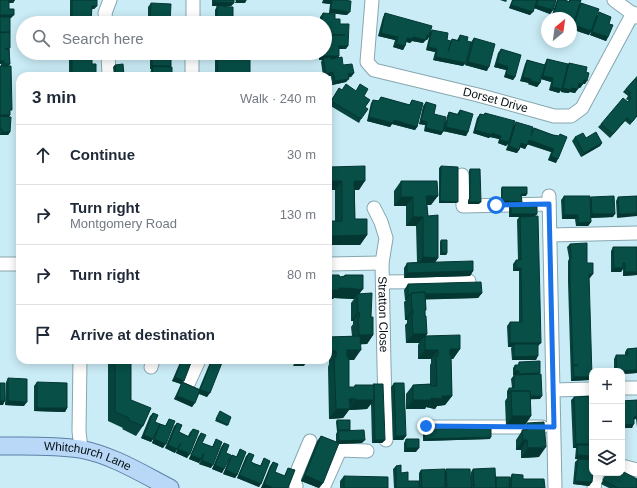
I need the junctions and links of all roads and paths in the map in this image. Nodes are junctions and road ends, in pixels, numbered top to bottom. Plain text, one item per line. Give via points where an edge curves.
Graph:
1 (109, 0) edge
2 (193, 0) edge
3 (372, 0) edge
4 (614, 0) edge
5 (635, 15) edge
6 (105, 16) edge
7 (192, 16) edge
8 (108, 60) edge
9 (192, 60) edge
10 (109, 72) edge
11 (192, 72) edge
12 (462, 175) dead end
13 (374, 208) dead end
14 (637, 233) edge
15 (550, 235) junction
16 (382, 263) junction
17 (0, 264) edge
18 (16, 264) edge
19 (332, 264) edge
20 (469, 281) edge
21 (383, 282) junction
22 (80, 364) edge
23 (196, 364) edge
24 (188, 384) edge
25 (625, 388) edge
26 (637, 388) edge
27 (589, 389) edge
28 (553, 390) junction
29 (426, 426) dead end
30 (554, 427) junction
31 (386, 440) edge
32 (310, 441) dead end
33 (0, 446) edge
34 (80, 449) junction
35 (367, 451) dead end
36 (625, 467) edge
37 (637, 470) edge
38 (596, 476) edge
39 (298, 487) edge
40 (170, 488) edge
41 (323, 488) edge
42 (555, 488) edge
43 (594, 488) edge

1 - 6 street
2 - 7 street
3 - 5 street, Dorset Drive via 367,62 374,70 554,116 570,116 582,108
4 - 5 street
8 - 10 street
9 - 11 street
12 - 15 street via 463,206 549,200
13 - 16 street, Stratton Close via 386,238
14 - 15 street
15 - 28 street
16 - 19 street, Stratton Close
16 - 21 street, Stratton Close
17 - 18 street
20 - 21 street
21 - 31 street, Stratton Close
22 - 34 street
23 - 24 street
25 - 26 street
27 - 28 street
28 - 30 street
29 - 30 street
30 - 42 street
32 - 39 street via 294,479
33 - 34 main road, Whitchurch Lane
34 - 40 main road, Whitchurch Lane via 106,457
35 - 41 street via 340,450
36 - 37 street
38 - 43 street

